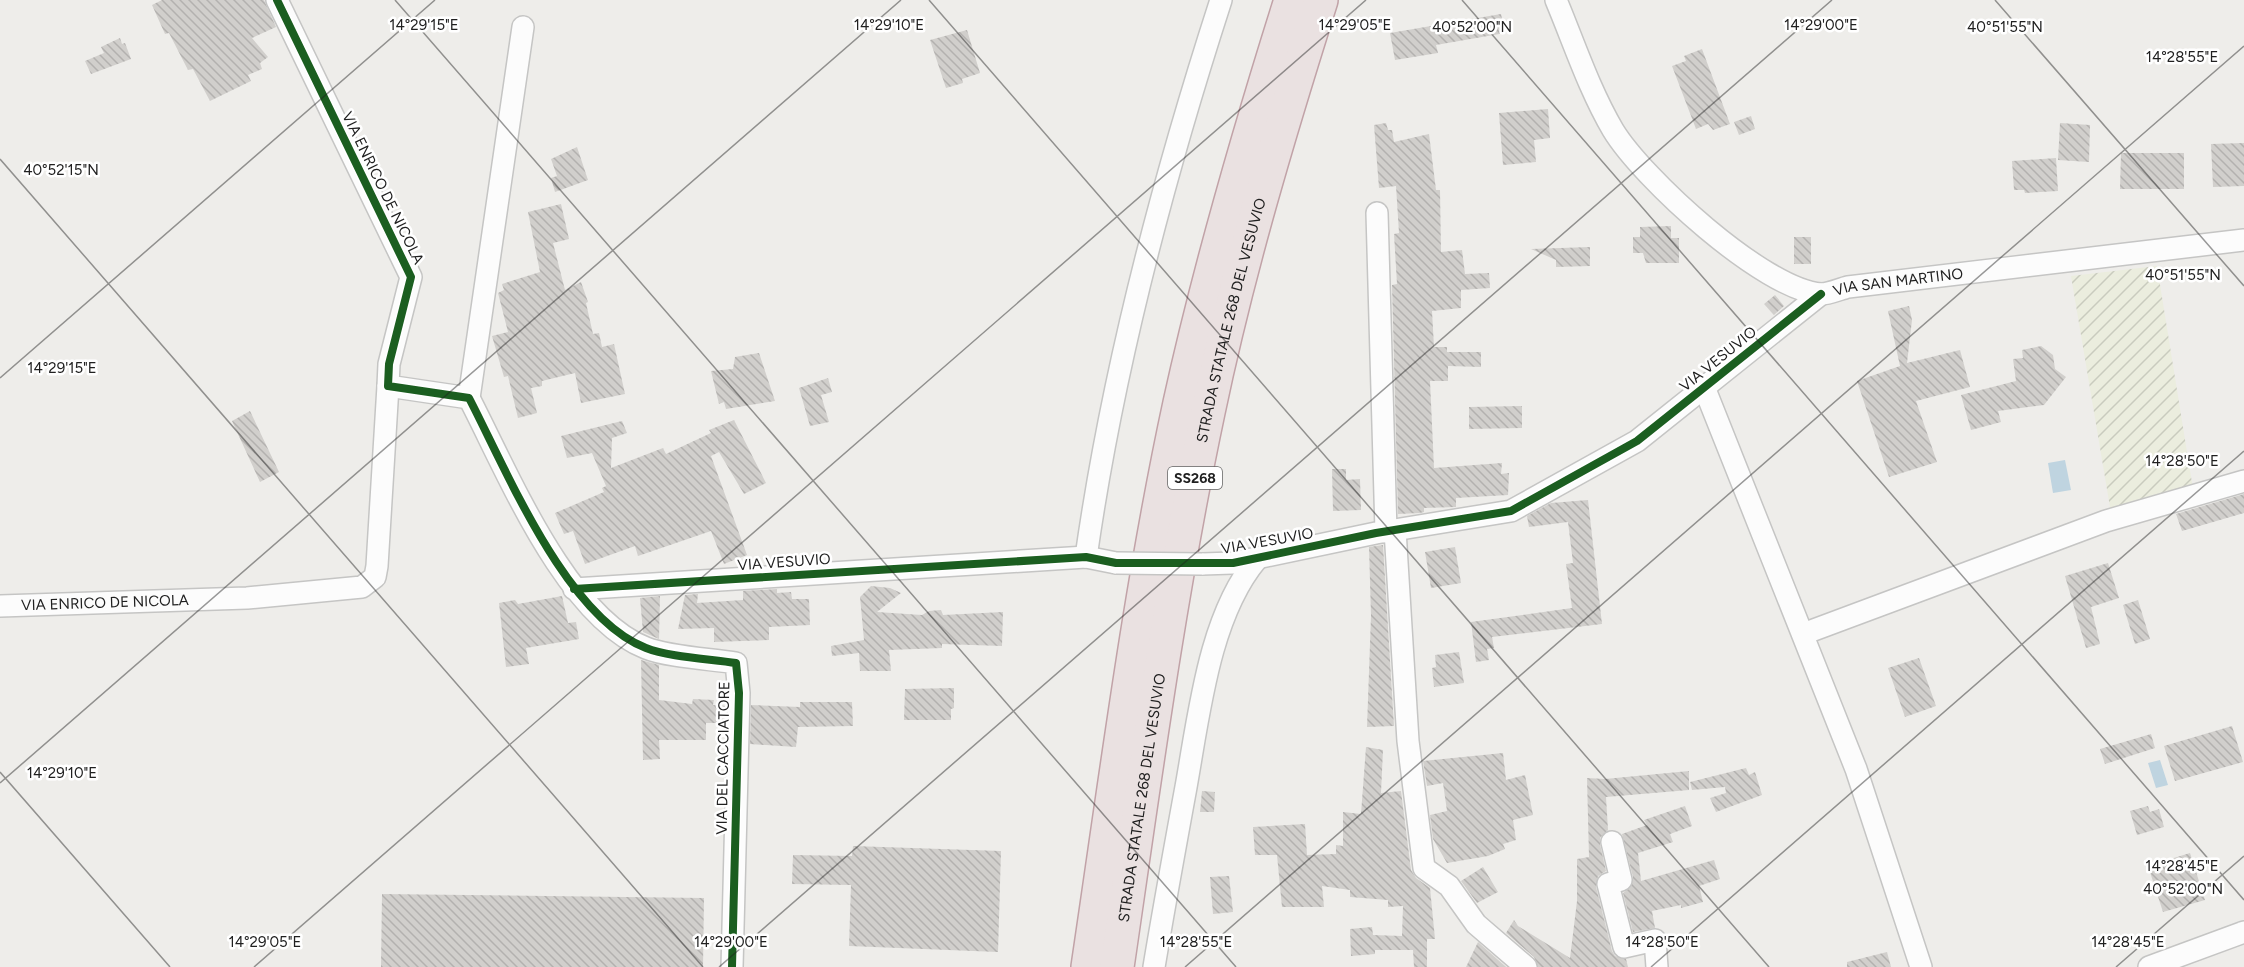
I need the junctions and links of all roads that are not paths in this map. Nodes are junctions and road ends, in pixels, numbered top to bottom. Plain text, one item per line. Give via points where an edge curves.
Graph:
1 (277, 0) edge
2 (1221, 0) edge
3 (1291, 0) edge
4 (1321, 0) edge
5 (1556, 0) edge
6 (523, 27) dead end
7 (1377, 213) dead end
8 (2244, 240) edge
9 (1821, 294) junction
10 (1704, 387) junction
11 (395, 388) junction
12 (465, 397) junction
13 (2244, 481) edge
14 (1390, 531) junction
15 (1086, 557) junction
16 (1257, 559) junction
17 (574, 588) junction
18 (0, 606) edge
19 (1803, 634) junction
20 (1612, 842) dead end
21 (2244, 932) edge
22 (732, 967) edge
23 (1088, 967) edge
24 (1117, 967) edge
25 (1154, 967) edge
26 (1526, 967) edge
27 (1657, 967) edge
28 (1921, 967) edge
29 (2149, 967) edge

1 - 11 street, VIA ENRICO DE NICOLA via 411,277 389,364
2 - 15 street via 1181,123 1136,294 1105,437
3 - 23 highway, STRADA STATALE 268 DEL VESUVIO / SS268 via 1231,196 1180,403 1138,633
4 - 24 highway, STRADA STATALE 268 DEL VESUVIO / SS268 via 1258,206 1208,411 1166,640
5 - 9 street, VIA SAN MARTINO via 1614,131 1640,166 1675,202 1772,278
6 - 12 street
7 - 14 street
8 - 9 street, VIA SAN MARTINO
9 - 10 street, VIA VESUVIO
10 - 14 street, VIA VESUVIO via 1637,441 1511,511
10 - 19 street
11 - 12 street
11 - 18 street, VIA ENRICO DE NICOLA via 377,566 375,577 362,588 247,598
12 - 17 street via 555,562
13 - 19 street via 2106,521
14 - 16 street, VIA VESUVIO
14 - 26 street via 1408,741 1424,868 1449,886 1476,924
15 - 16 street, VIA VESUVIO, bridge via 1116,563 1202,564
15 - 17 street, VIA VESUVIO
16 - 25 street via 1219,624 1194,739
17 - 22 street, VIA DEL CACCIATORE via 620,636 648,649 736,663 739,693
19 - 28 street via 1856,769
20 - 27 street via 1622,880 1608,884 1624,947 1655,940
21 - 29 street

